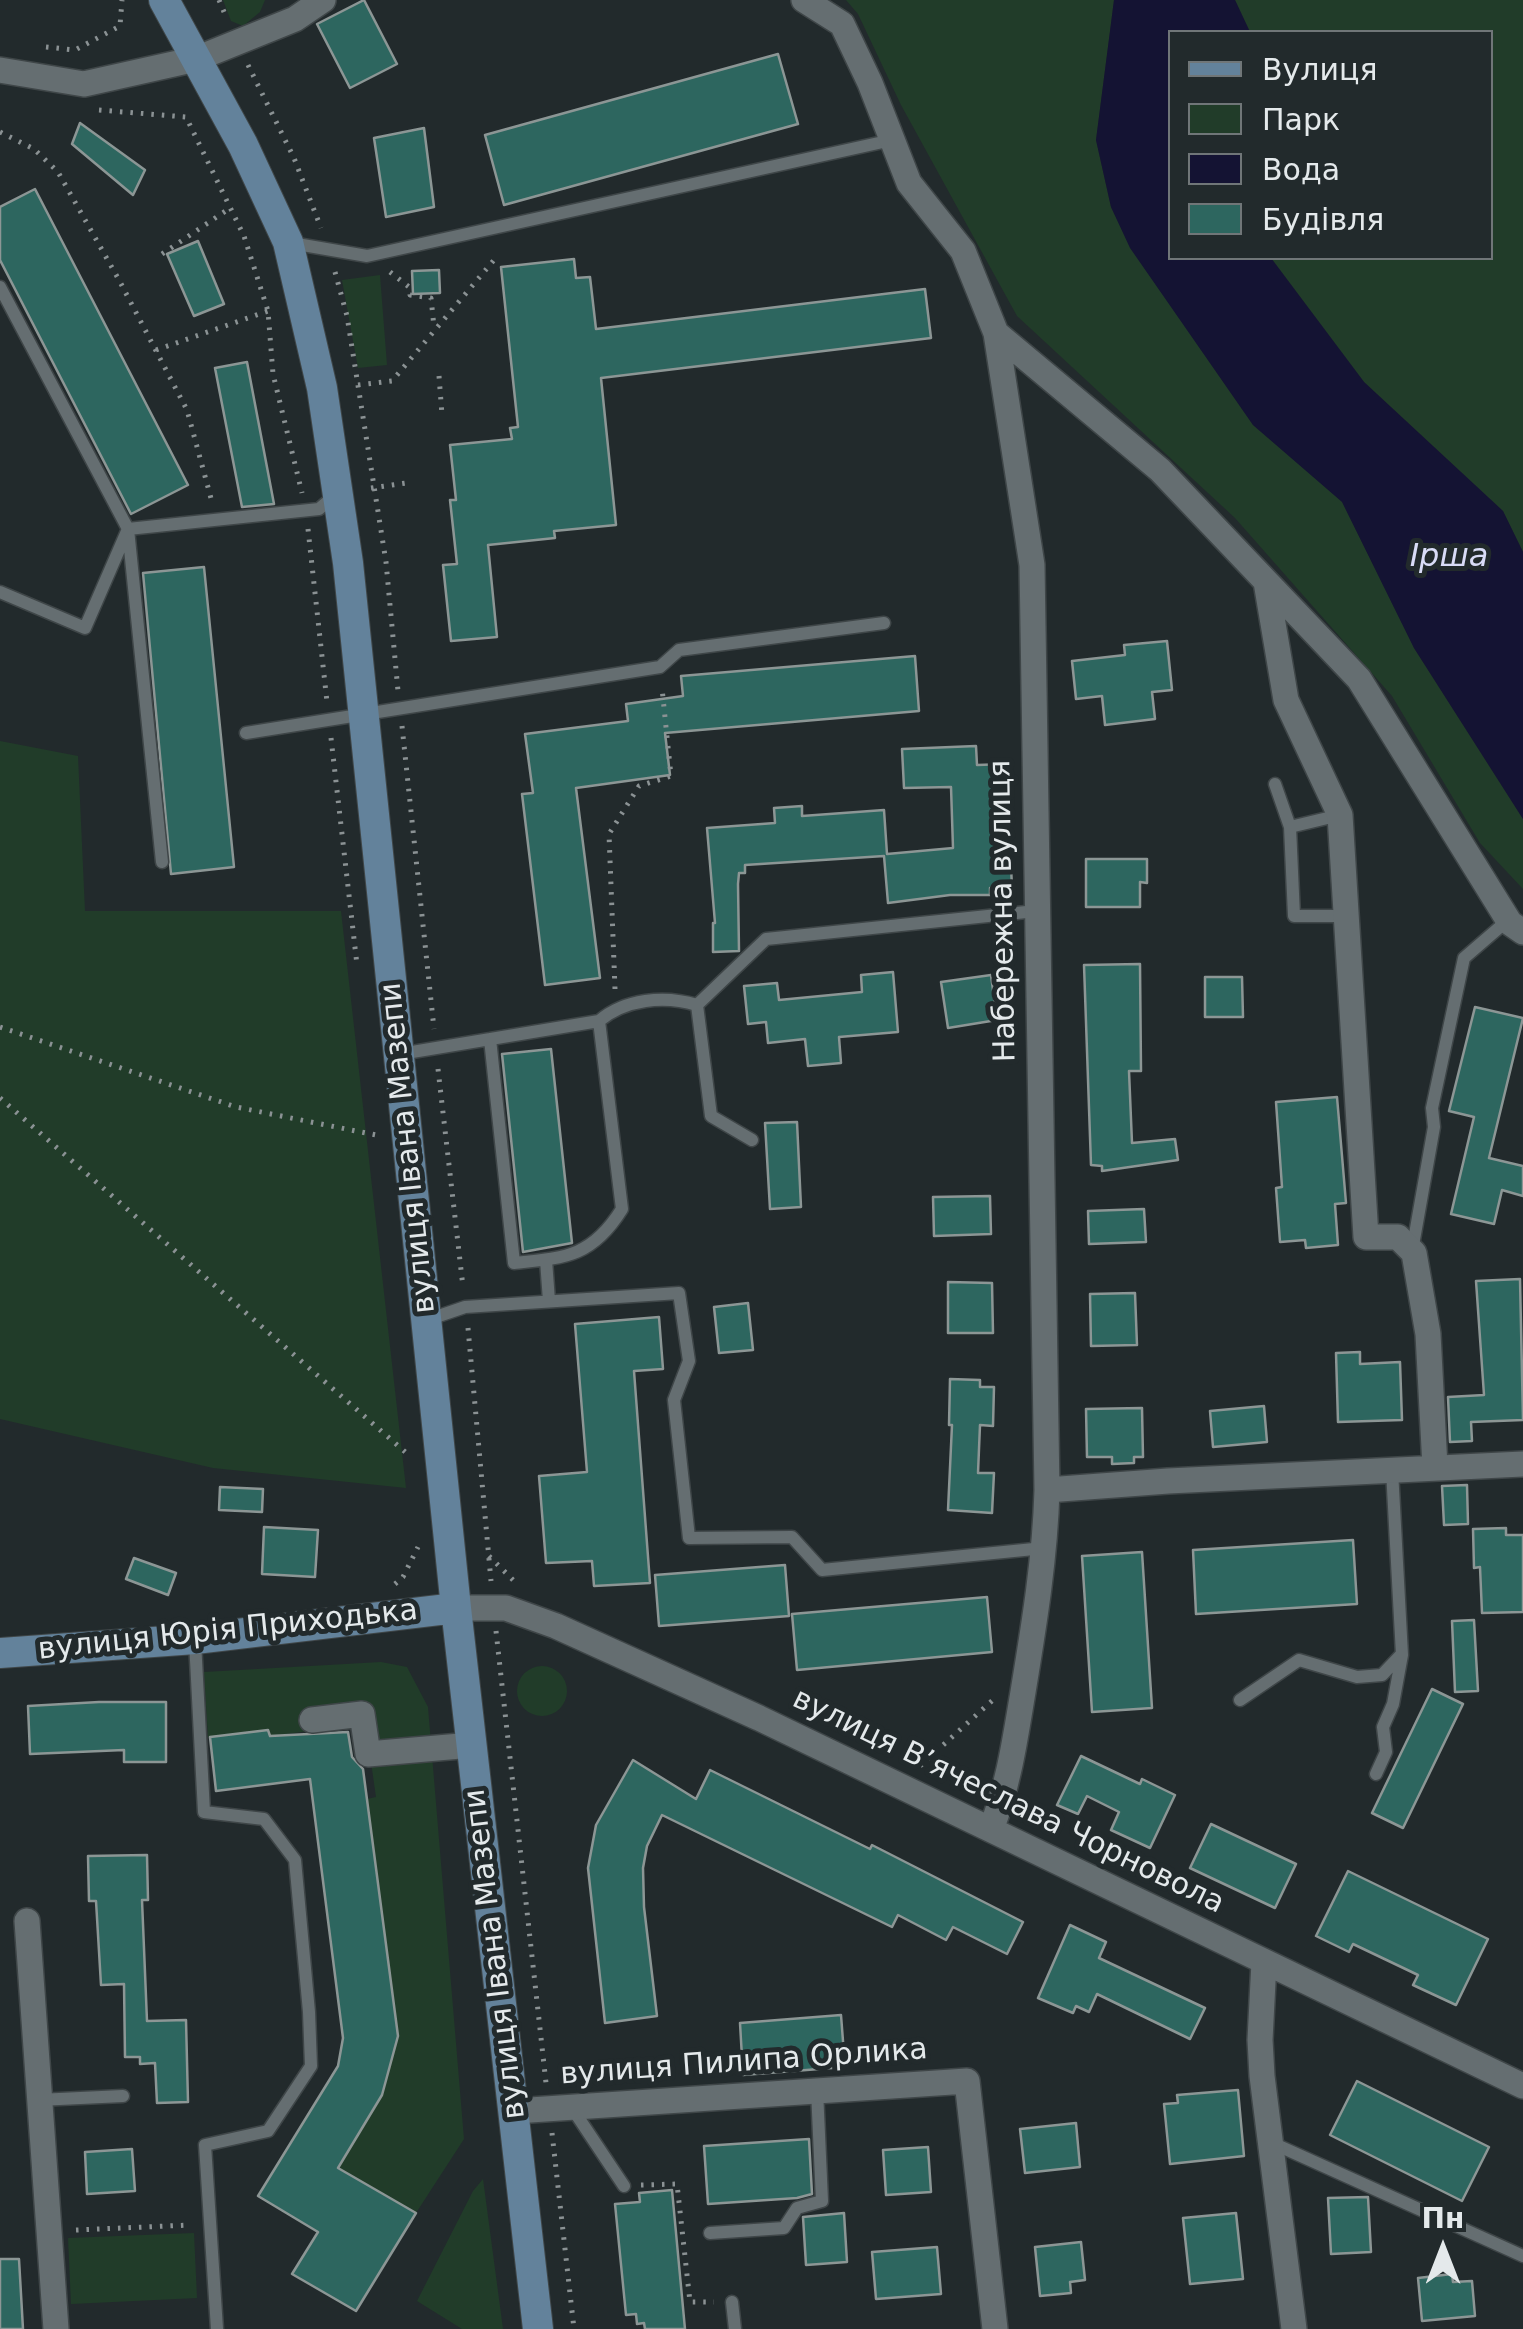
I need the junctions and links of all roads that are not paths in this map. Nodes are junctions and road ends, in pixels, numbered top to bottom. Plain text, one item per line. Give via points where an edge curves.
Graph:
1 (164, 0) edge
2 (323, 0) edge
3 (804, 0) edge
4 (196, 59) junction
5 (0, 70) edge
6 (892, 140) junction
7 (288, 242) junction
8 (0, 287) edge
9 (996, 333) junction
10 (338, 492) junction
11 (128, 529) junction
12 (1266, 582) junction
13 (0, 592) edge
14 (884, 623) dead end
15 (364, 716) junction
16 (246, 734) dead end
17 (1275, 784) dead end
18 (1340, 815) junction
19 (1290, 828) junction
20 (162, 862) dead end
21 (1036, 911) junction
22 (1346, 916) junction
23 (1515, 926) edge
24 (697, 1005) junction
25 (598, 1021) junction
26 (490, 1039) junction
27 (400, 1054) junction
28 (752, 1140) dead end
29 (1412, 1252) junction
30 (546, 1260) junction
31 (549, 1302) junction
32 (427, 1320) junction
33 (1523, 1464) edge
34 (1434, 1467) junction
35 (1392, 1470) junction
36 (1047, 1490) junction
37 (1044, 1548) junction
38 (456, 1608) junction
39 (195, 1639) junction
40 (0, 1653) edge
41 (1402, 1655) junction
42 (1240, 1700) dead end
43 (312, 1720) dead end
44 (472, 1745) junction
45 (1376, 1774) dead end
46 (991, 1829) junction
47 (27, 1921) dead end
48 (1264, 1962) junction
49 (1523, 2086) edge
50 (817, 2090) junction
51 (122, 2096) dead end
52 (38, 2100) junction
53 (572, 2108) junction
54 (515, 2111) junction
55 (1270, 2142) junction
56 (624, 2186) road end
57 (710, 2232) dead end
58 (1523, 2256) edge
59 (732, 2302) road end
60 (56, 2329) edge
61 (217, 2329) edge
62 (538, 2329) edge
63 (735, 2329) edge
64 (995, 2329) edge
65 (1294, 2329) edge

1 - 4 main road, вулиця Івана Мазепи
2 - 4 street
3 - 6 street, Набережна вулиця via 842,24
4 - 5 street via 84,84
4 - 7 main road, вулиця Івана Мазепи
6 - 7 lane via 367,256
6 - 9 street, Набережна вулиця via 909,183 963,251
7 - 10 main road, вулиця Івана Мазепи
8 - 11 lane
9 - 12 street, Набережна вулиця via 1160,470
9 - 21 street, Набережна вулиця via 1032,565
10 - 11 lane via 319,510
10 - 15 main road, вулиця Івана Мазепи
11 - 13 lane via 85,628
11 - 20 lane
12 - 18 street via 1286,700
12 - 23 street, Набережна вулиця via 1358,678
14 - 15 lane via 679,650 660,667
15 - 16 lane
15 - 27 main road, вулиця Івана Мазепи
17 - 19 lane
18 - 19 lane
18 - 22 street
19 - 22 lane via 1294,916
21 - 24 lane via 766,939
21 - 36 street, Набережна вулиця
22 - 29 street via 1366,1237 1398,1237
23 - 29 lane via 1464,958 1432,1108
24 - 25 lane via 674,998 616,1006
24 - 28 lane via 711,1116
25 - 26 lane
25 - 30 lane via 622,1210 608,1231 571,1257
26 - 27 lane
26 - 30 lane via 514,1263
27 - 32 main road, вулиця Івана Мазепи
29 - 34 street via 1428,1334
30 - 31 lane
31 - 32 lane via 465,1307
31 - 37 lane via 679,1293 689,1361 674,1400 689,1538 792,1538 822,1570
32 - 38 main road, вулиця Івана Мазепи
33 - 34 street
34 - 35 street
35 - 36 street
35 - 41 lane
36 - 37 street, Набережна вулиця
37 - 46 street, Набережна вулиця via 1008,1783
38 - 39 main road, вулиця Юрія Приходька
38 - 44 main road, вулиця Івана Мазепи
38 - 46 street, вулиця Вʼячеслава Чорновола via 520,1611
39 - 40 main road, вулиця Юрія Приходька
39 - 61 lane via 204,1812 264,1820 294,1860 309,2012 310,2066 268,2131 206,2146
41 - 42 lane via 1382,1675 1357,1678 1299,1660
41 - 45 lane via 1383,1727 1386,1752
43 - 44 street via 362,1714 368,1754
44 - 54 main road, вулиця Івана Мазепи
46 - 48 street, вулиця Вʼячеслава Чорновола
47 - 52 street
48 - 49 street, вулиця Вʼячеслава Чорновола
48 - 55 street via 1260,2040
50 - 53 street, вулиця Пилипа Орлика
50 - 57 lane via 822,2201 796,2208 784,2228
50 - 64 street, вулиця Пилипа Орлика via 967,2081
51 - 52 lane
52 - 60 street
53 - 54 street, вулиця Пилипа Орлика
53 - 56 lane
54 - 62 main road, вулиця Івана Мазепи
55 - 58 lane
55 - 65 street
59 - 63 lane

